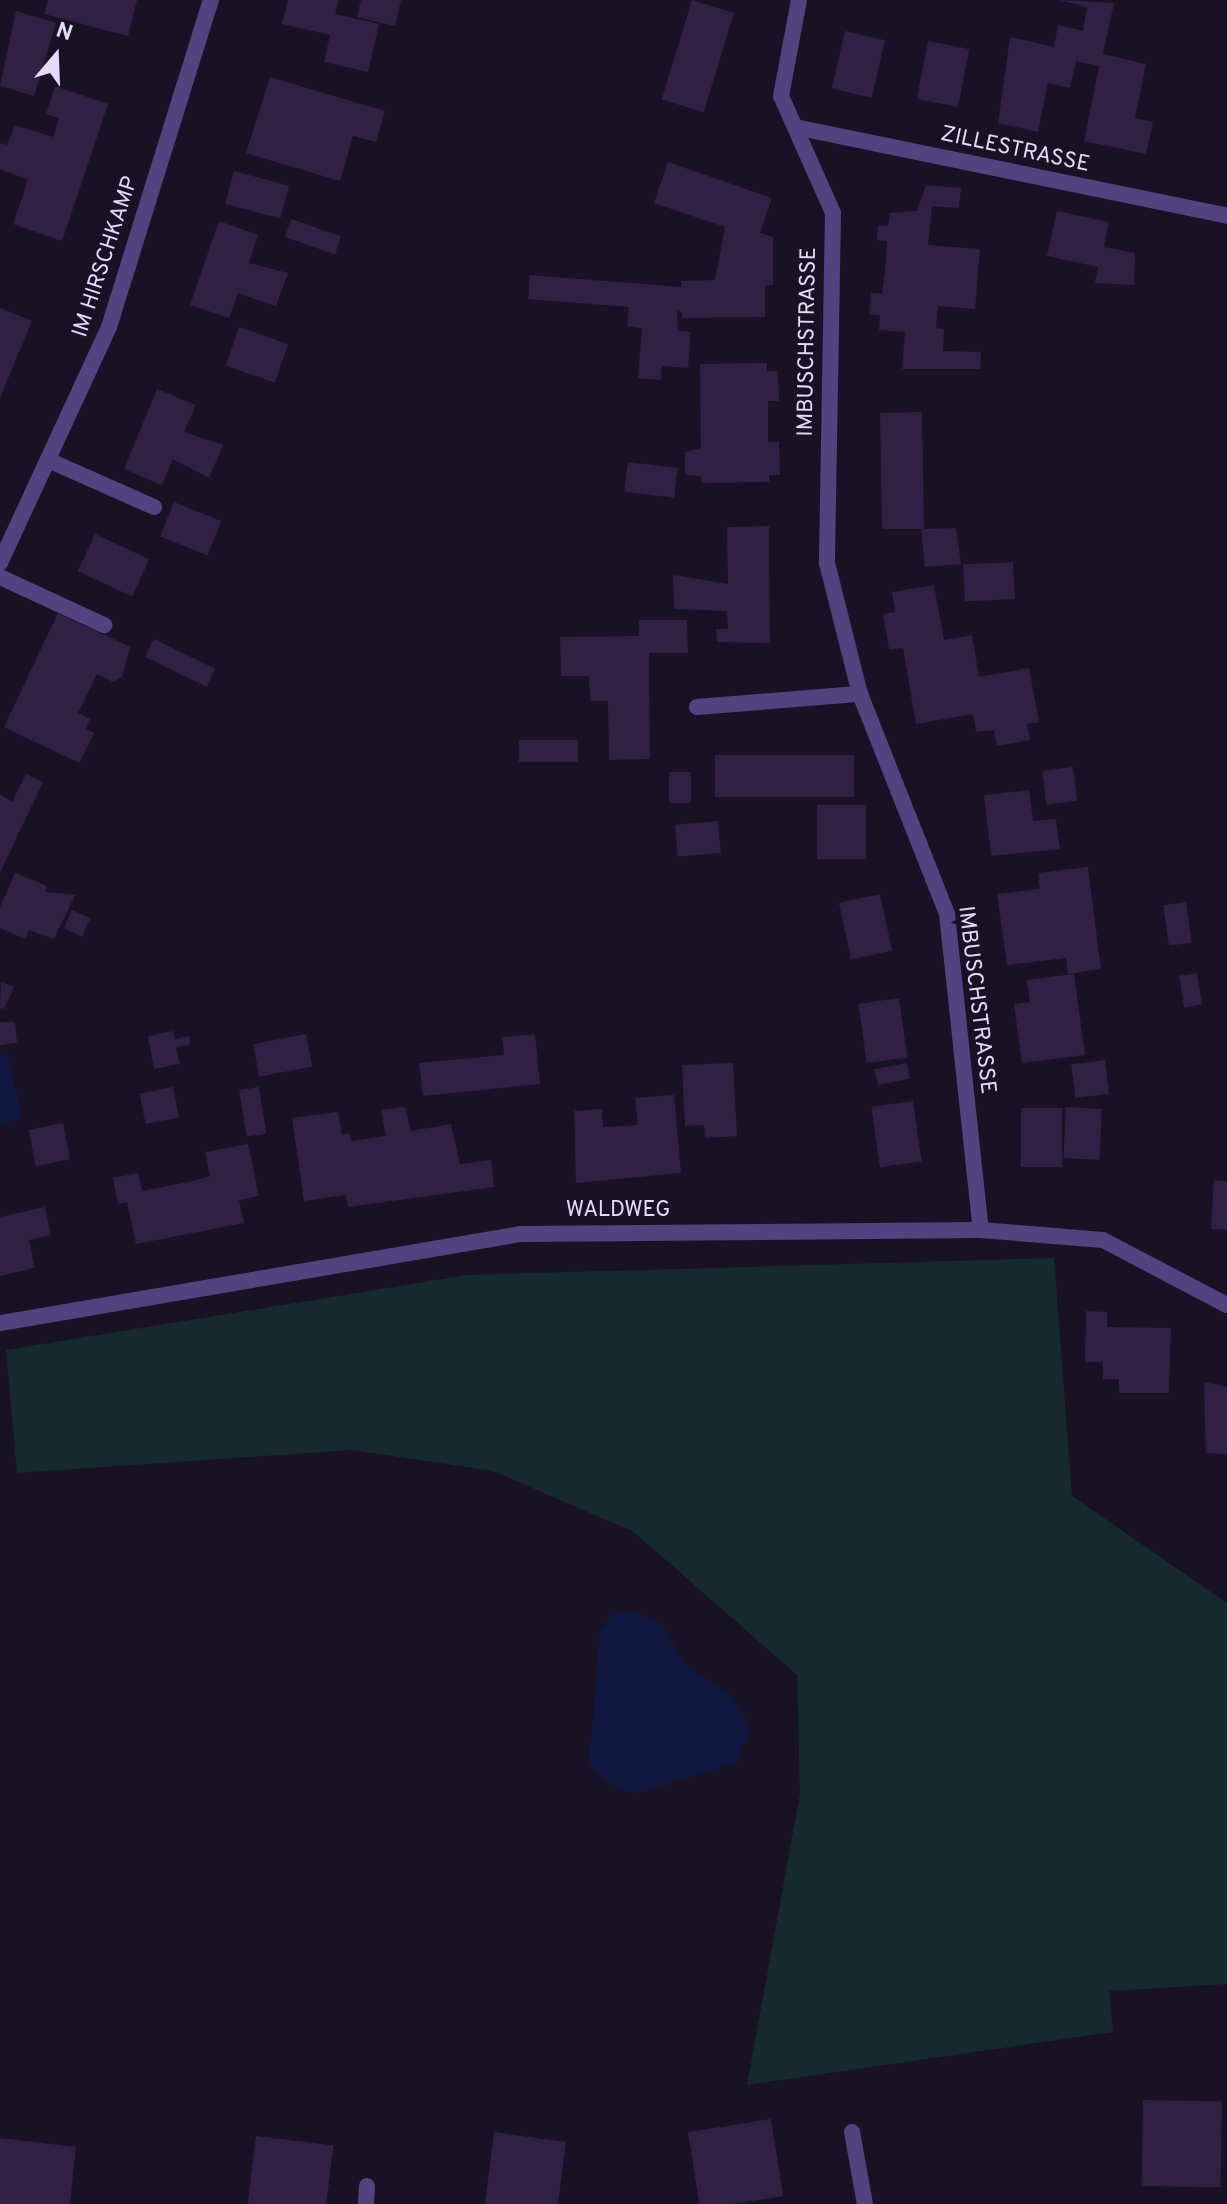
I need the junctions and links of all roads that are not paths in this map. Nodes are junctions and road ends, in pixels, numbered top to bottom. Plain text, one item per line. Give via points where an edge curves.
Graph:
1 (211, 0) edge
2 (799, 0) edge
3 (795, 127) junction
4 (1227, 216) edge
5 (48, 460) junction
6 (154, 507) dead end
7 (0, 563) edge
8 (0, 577) edge
9 (104, 625) dead end
10 (860, 694) junction
11 (697, 707) dead end
12 (981, 1230) junction
13 (1227, 1305) edge
14 (0, 1323) edge
15 (852, 2132) dead end
16 (367, 2186) dead end
17 (366, 2204) edge
18 (865, 2204) edge

1 - 5 street, IM HIRSCHKAMP via 109,327
2 - 3 street, IMBUSCHSTRASSE via 781,96
3 - 4 street, ZILLESTRASSE
3 - 10 street, IMBUSCHSTRASSE via 833,213 827,563
5 - 6 street
5 - 7 street, IM HIRSCHKAMP
8 - 9 street
10 - 11 street
10 - 12 street, IMBUSCHSTRASSE via 947,914
12 - 13 street, WALDWEG via 1103,1240
12 - 14 street, WALDWEG via 521,1234
15 - 18 street
16 - 17 street

